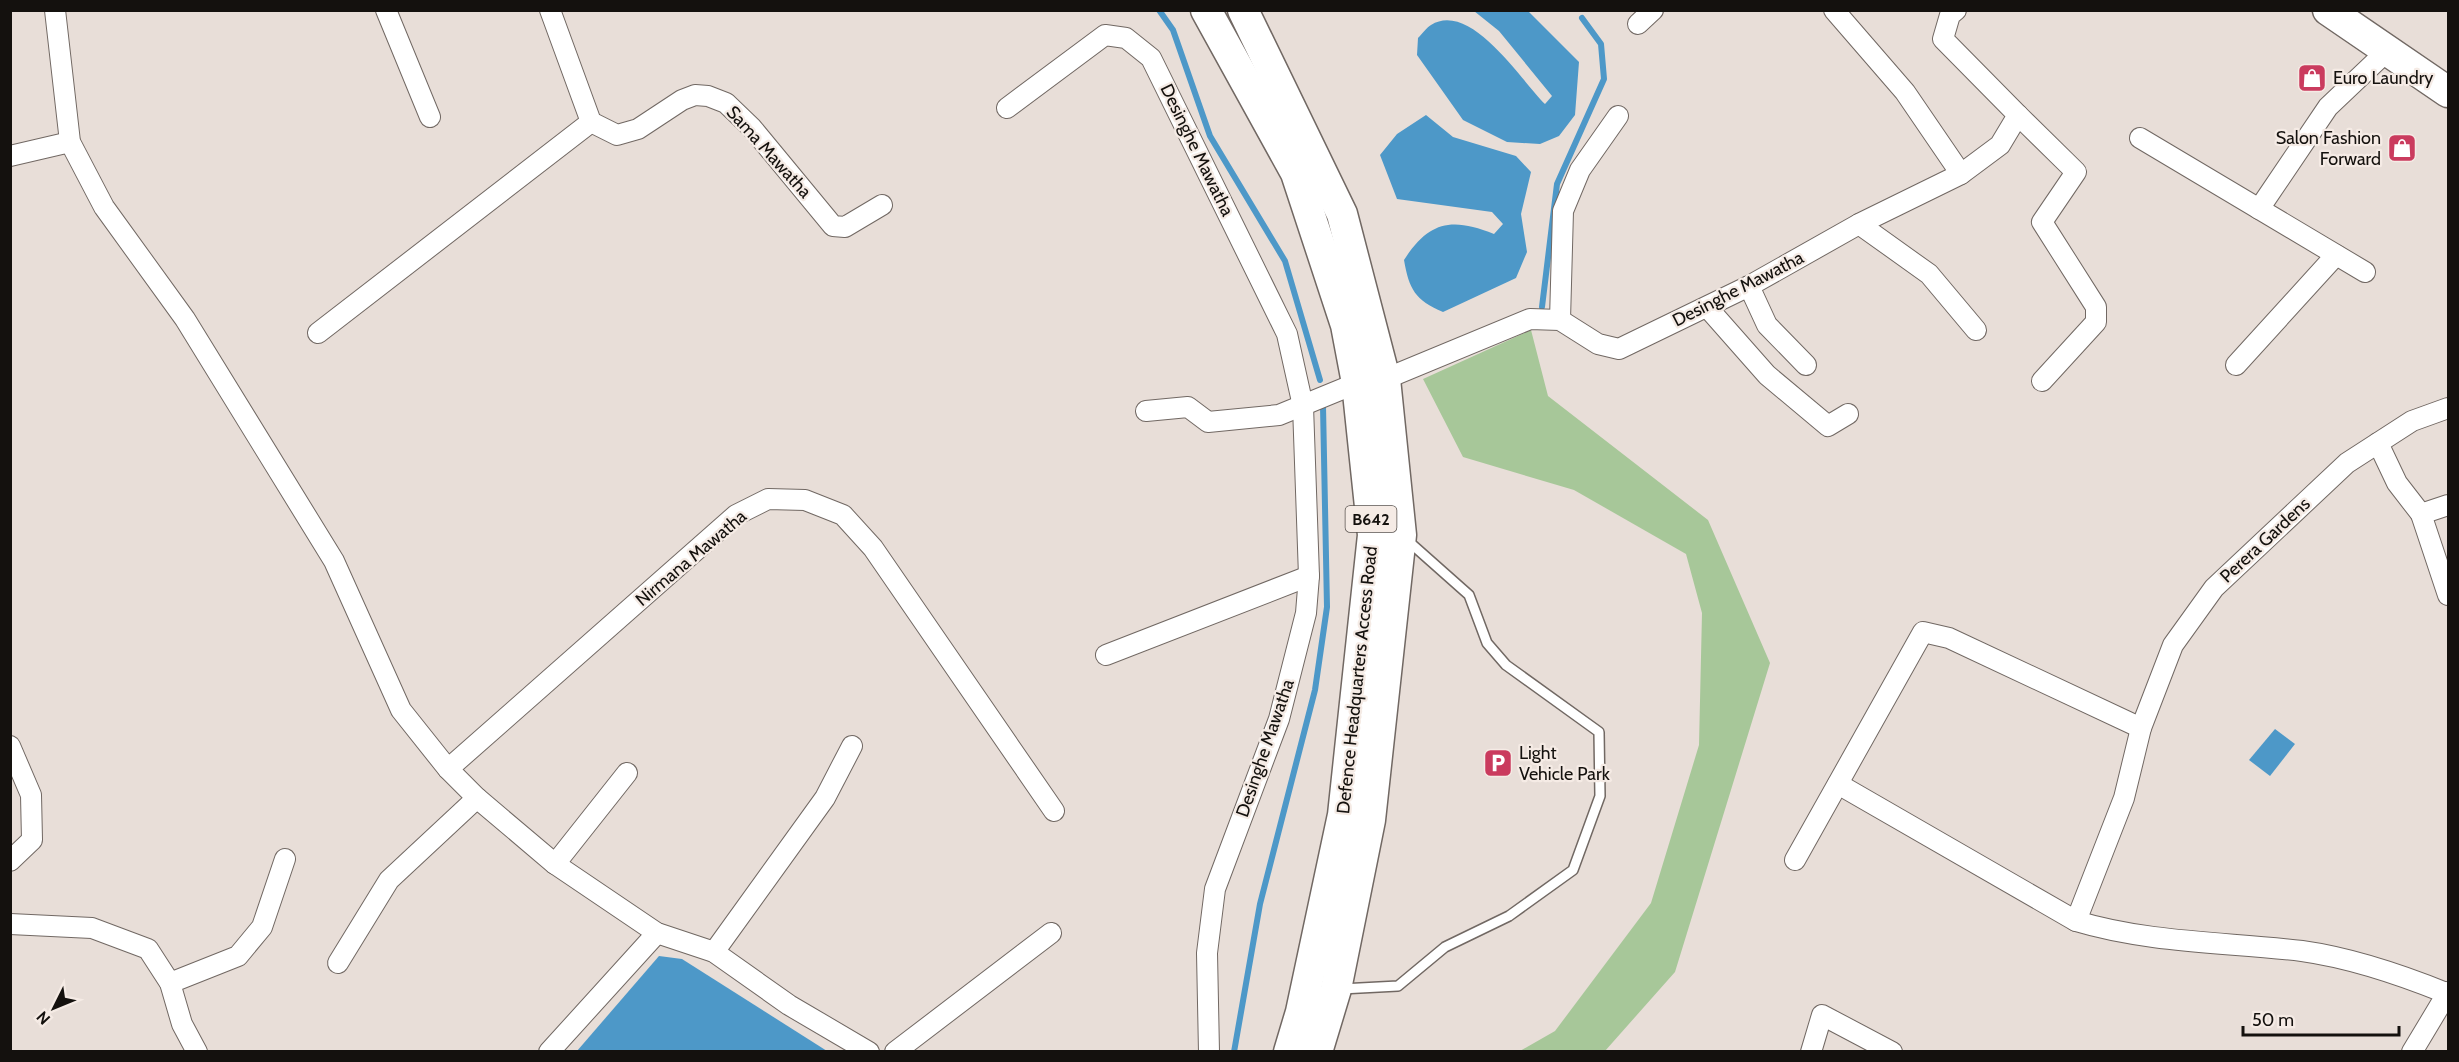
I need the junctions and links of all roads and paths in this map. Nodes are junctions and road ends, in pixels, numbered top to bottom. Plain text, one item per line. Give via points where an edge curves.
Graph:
1 (55, 10) edge
2 (386, 10) edge
3 (550, 10) edge
4 (1206, 10) edge
5 (1243, 10) edge
6 (1653, 10) edge
7 (1834, 10) edge
8 (1956, 10) edge
9 (2340, 13) edge
10 (1638, 24) dead end
11 (2387, 51) junction
12 (2448, 92) edge
13 (1007, 108) dead end
14 (2018, 115) junction
15 (1618, 116) dead end
16 (430, 117) dead end
17 (591, 122) junction
18 (2140, 138) dead end
19 (70, 142) junction
20 (10, 156) edge
21 (1961, 174) junction
22 (882, 206) dead end
23 (2259, 209) junction
24 (1859, 224) junction
25 (2336, 255) junction
26 (2365, 272) dead end
27 (1749, 286) junction
28 (1707, 307) junction
29 (1560, 320) junction
30 (1976, 330) dead end
31 (318, 333) dead end
32 (1806, 365) dead end
33 (2236, 365) dead end
34 (1371, 381) junction
35 (2042, 381) dead end
36 (1303, 406) junction
37 (2448, 408) edge
38 (1146, 411) dead end
39 (1848, 414) dead end
40 (2378, 443) junction
41 (2448, 506) edge
42 (2421, 514) junction
43 (1401, 535) junction
44 (1309, 576) junction
45 (2448, 595) edge
46 (1106, 655) dead end
47 (2141, 728) junction
48 (10, 746) edge
49 (852, 746) dead end
50 (448, 769) junction
51 (627, 773) dead end
52 (1838, 784) junction
53 (477, 798) junction
54 (1054, 811) dead end
55 (285, 859) dead end
56 (1795, 860) dead end
57 (10, 861) edge
58 (555, 864) junction
59 (2076, 921) junction
60 (10, 924) edge
61 (657, 933) junction
62 (1051, 933) dead end
63 (714, 952) junction
64 (338, 963) dead end
65 (170, 983) junction
66 (1336, 989) junction
67 (2447, 992) edge
68 (197, 1052) edge
69 (549, 1052) edge
70 (869, 1052) edge
71 (895, 1052) edge
72 (1209, 1052) edge
73 (1288, 1052) edge
74 (1317, 1052) edge
75 (1810, 1052) edge
76 (1892, 1052) edge
77 (2412, 1052) edge

1 - 19 street
2 - 16 street
3 - 17 street
4 - 34 main road, Defence Headquarters Access Road / B642 via 1296,173 1346,325
5 - 34 main road, Defence Headquarters Access Road / B642 via 1342,214
6 - 10 street
7 - 21 street via 1905,92
8 - 14 street via 1950,15 1943,39
9 - 11 main road
11 - 12 main road
11 - 23 street via 2328,106
13 - 36 street, Desinghe Mawatha via 1105,35 1126,38 1151,58 1287,334
14 - 21 street, Desinghe Mawatha via 2000,144
14 - 35 street via 2076,172 2042,222 2096,307 2096,322
15 - 29 street via 1580,170 1563,212
17 - 22 street, Sama Mawatha via 617,135 638,129 682,100 708,96 726,103 752,128 833,226 845,227
17 - 31 street
18 - 23 street
19 - 20 street
19 - 50 street via 104,207 185,319 334,561 401,710
21 - 24 street, Desinghe Mawatha
23 - 25 street
24 - 27 street, Desinghe Mawatha
24 - 30 street via 1929,274
25 - 26 street
25 - 33 street
27 - 28 street, Desinghe Mawatha
27 - 32 street via 1767,326
28 - 29 street, Desinghe Mawatha via 1619,349 1598,344
28 - 39 street via 1767,375 1828,426
29 - 34 street via 1530,319
34 - 36 street
34 - 43 main road, Defence Headquarters Access Road / B642
34 - 73 main road, Defence Headquarters Access Road / B642 via 1373,535 1343,815 1301,1012
36 - 38 street via 1280,415 1208,422 1188,407
36 - 44 street, Desinghe Mawatha
37 - 40 street, Perera Gardens via 2412,421
40 - 42 street via 2397,483
40 - 47 street, Perera Gardens via 2347,463 2214,588 2173,645
41 - 42 street
42 - 45 street
43 - 66 main road, Defence Headquarters Access Road / B642 via 1370,820
43 - 66 lane via 1468,595 1487,643 1506,664 1599,732 1600,796 1573,870 1509,916 1445,947 1398,986
44 - 46 street
44 - 72 street, Desinghe Mawatha via 1306,613 1279,719 1215,889 1208,953
47 - 52 street via 1949,638 1923,632
47 - 59 street, Perera Gardens via 2124,798
48 - 57 street via 31,795 32,840
49 - 63 street via 825,798
50 - 53 street
50 - 54 street, Nirmana Mawatha via 736,515 768,499 805,500 843,515 873,548
51 - 58 street
52 - 56 street
52 - 59 street
53 - 58 street
53 - 64 street via 389,880
55 - 65 street via 262,927 238,956
58 - 61 street
59 - 67 street via 2116,933 2304,951 2387,969
60 - 65 street via 92,928 111,935 148,949
61 - 63 street
61 - 69 street
62 - 71 street
63 - 70 street via 789,1005
65 - 68 street via 182,1024
66 - 74 main road, Defence Headquarters Access Road / B642
67 - 77 street
75 - 76 street via 1822,1016

